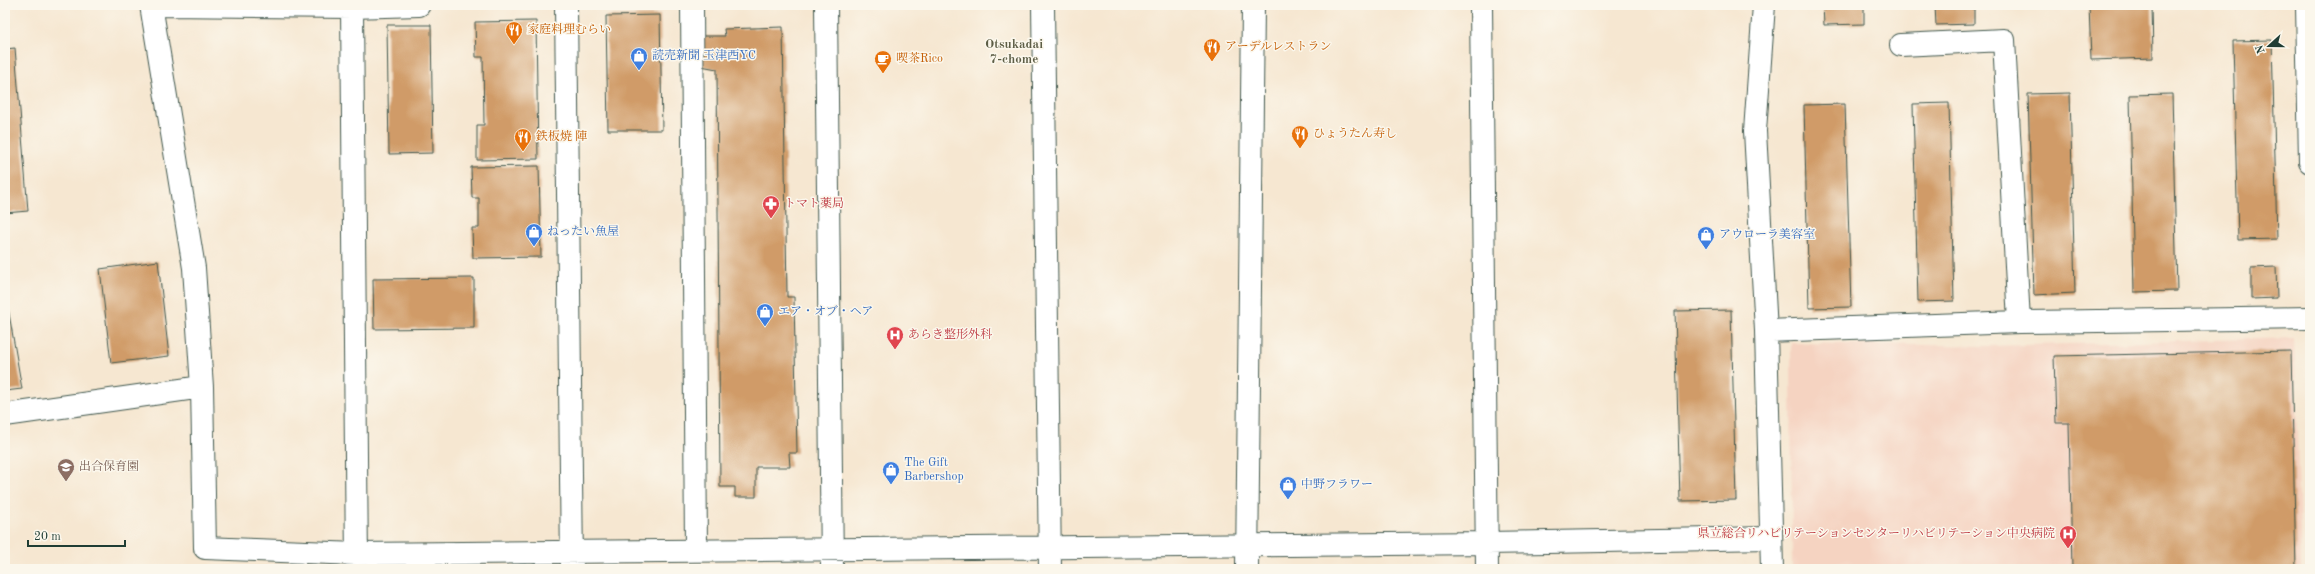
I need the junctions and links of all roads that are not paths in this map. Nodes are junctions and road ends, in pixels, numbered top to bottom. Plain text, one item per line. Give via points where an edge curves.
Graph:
1 (151, 5) edge
2 (164, 5) edge
3 (419, 5) edge
4 (566, 5) edge
5 (692, 5) edge
6 (826, 5) edge
7 (1043, 5) edge
8 (1253, 5) edge
9 (1481, 5) edge
10 (1764, 5) edge
11 (2307, 5) edge
12 (352, 7) junction
13 (1901, 45) dead end
14 (2310, 162) edge
15 (2310, 318) edge
16 (2019, 322) junction
17 (1766, 331) junction
18 (202, 387) junction
19 (5, 415) edge
20 (1771, 538) junction
21 (1486, 543) junction
22 (1247, 545) junction
23 (1050, 546) junction
24 (832, 548) junction
25 (696, 549) junction
26 (572, 560) edge
27 (357, 561) edge
28 (832, 569) edge
29 (1050, 569) edge
30 (1247, 569) edge
31 (1487, 569) edge
32 (1772, 569) edge

1 - 18 street via 194,268
2 - 12 street
3 - 12 street
4 - 26 street
5 - 25 street
6 - 24 street
7 - 23 street
8 - 22 street
9 - 21 street
10 - 17 street via 1755,131
11 - 14 street
12 - 27 street
13 - 16 street via 2004,40
15 - 16 street
16 - 17 street
17 - 20 street
18 - 19 street
18 - 27 street via 205,548
20 - 21 street
20 - 32 street
21 - 22 street
21 - 31 street
22 - 23 street
22 - 30 street
23 - 24 street
23 - 29 street
24 - 25 street
24 - 28 street
25 - 26 street
26 - 27 street

